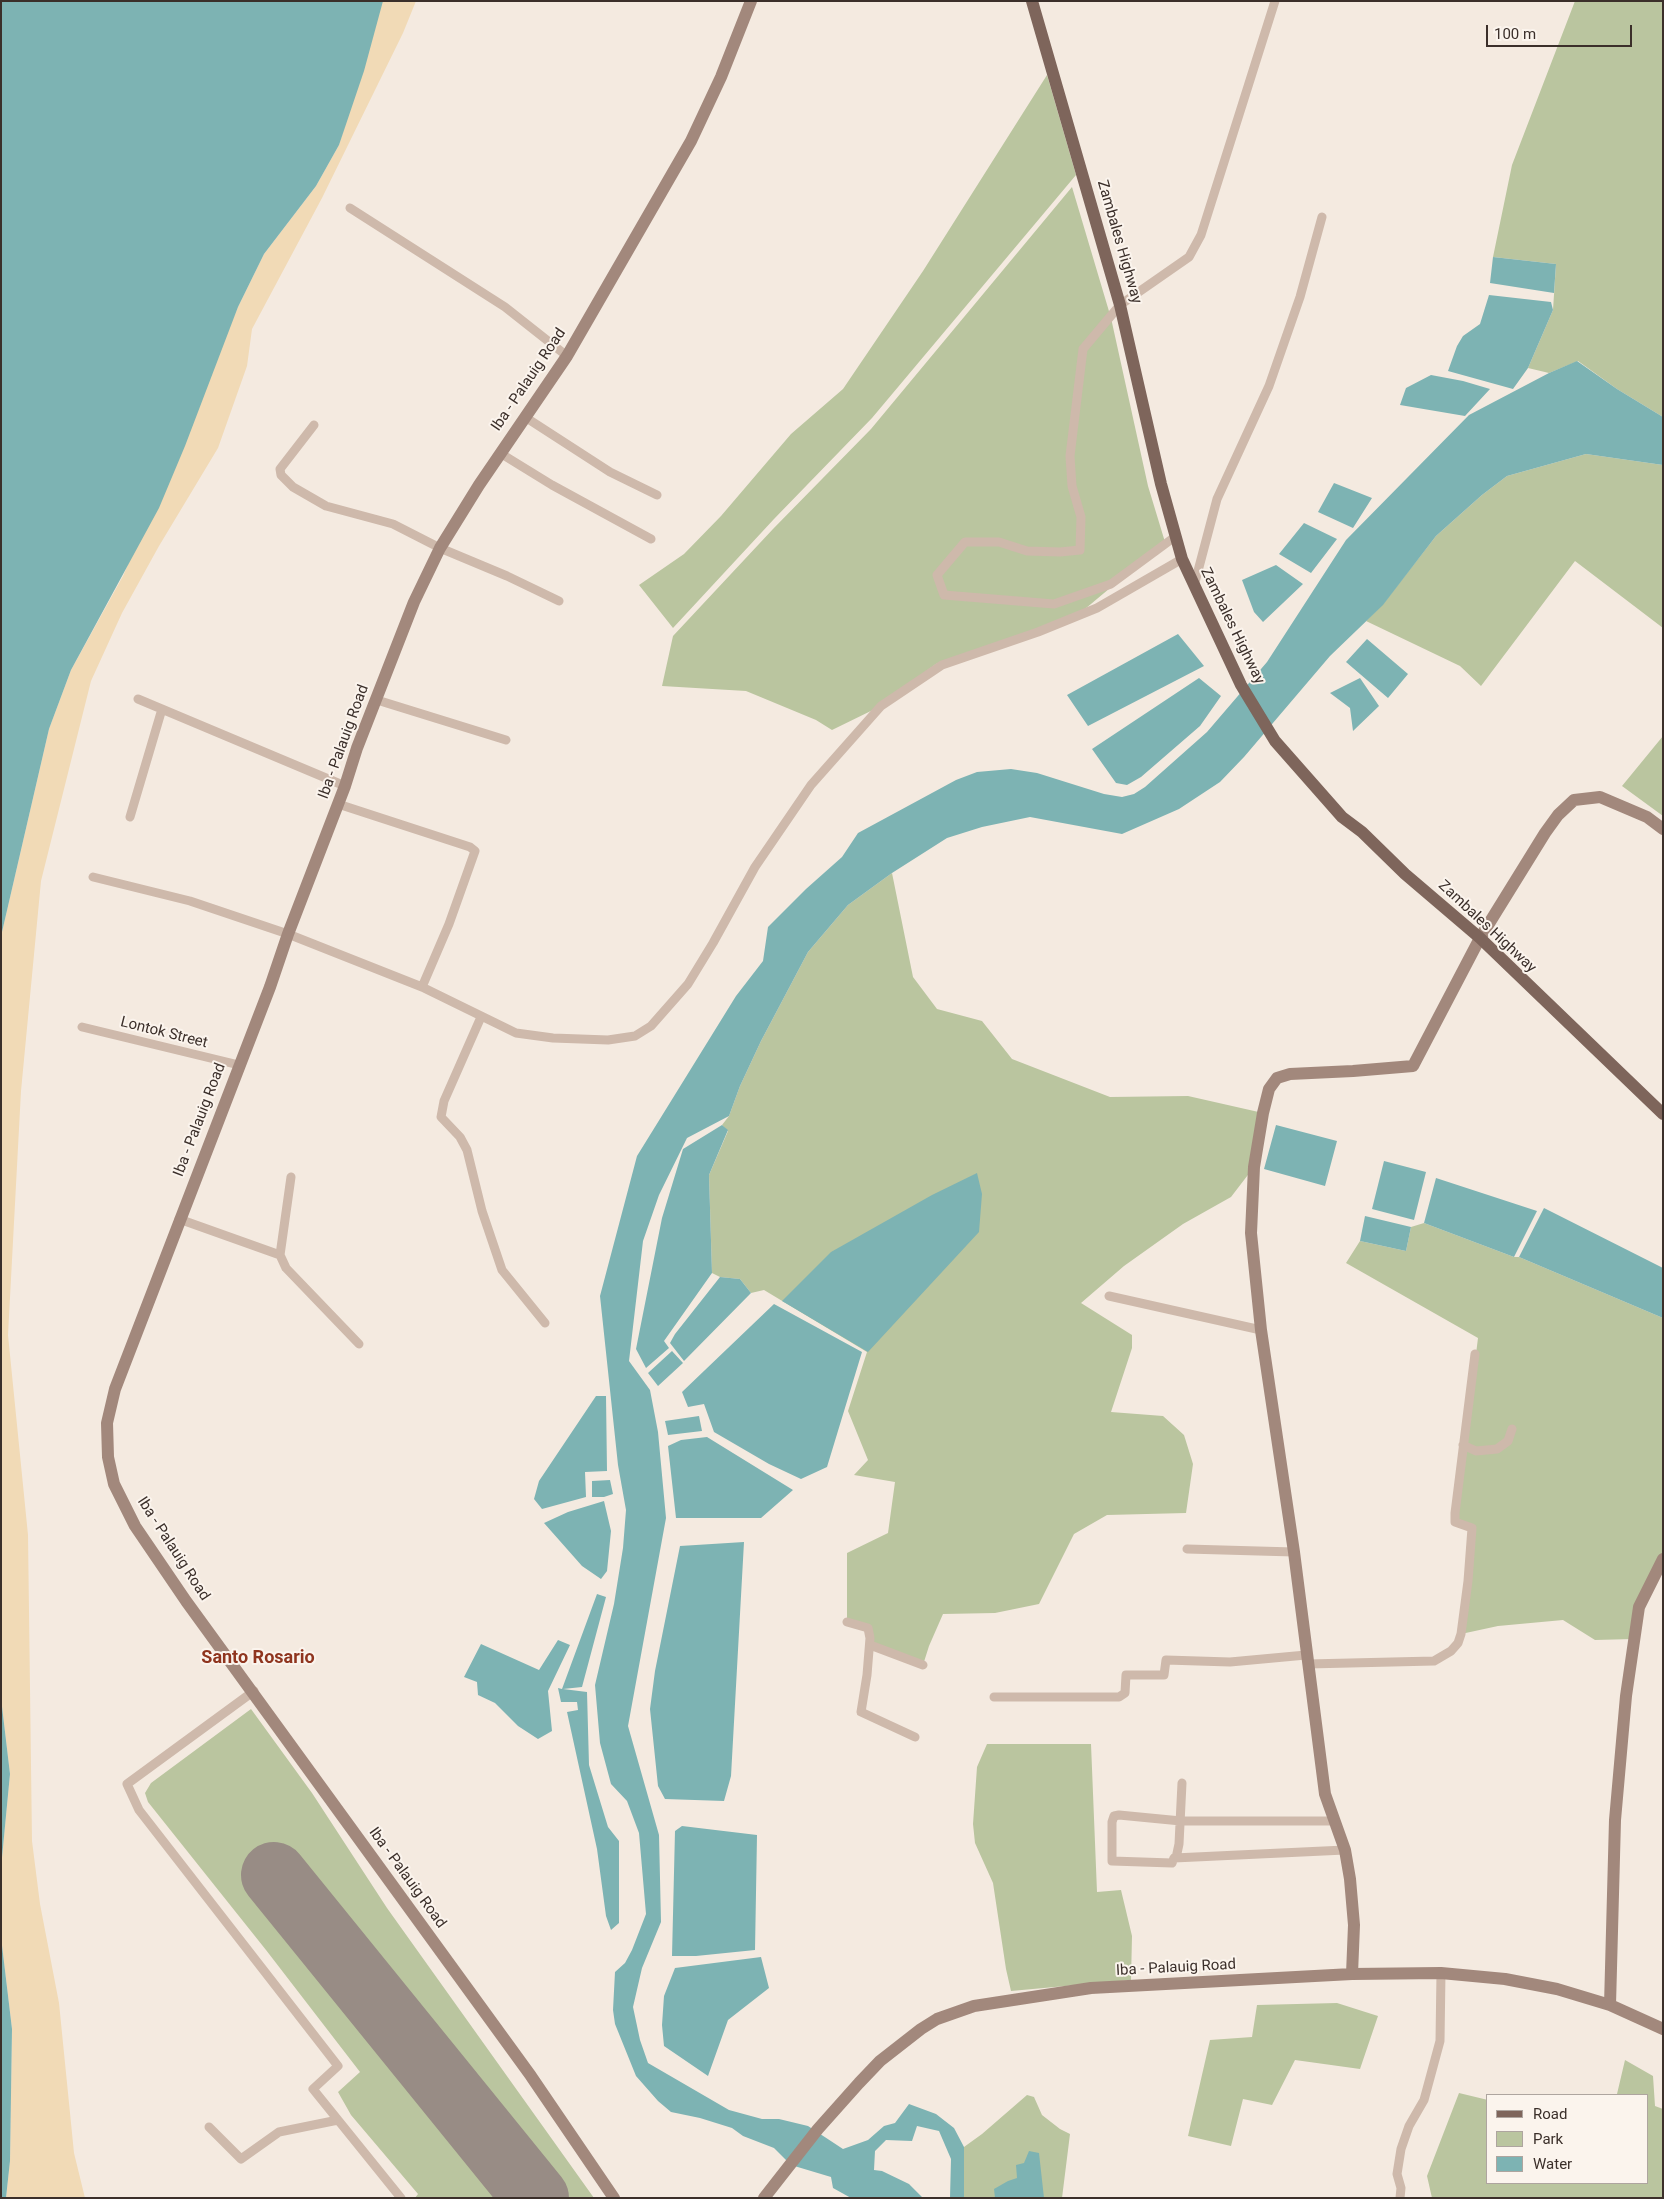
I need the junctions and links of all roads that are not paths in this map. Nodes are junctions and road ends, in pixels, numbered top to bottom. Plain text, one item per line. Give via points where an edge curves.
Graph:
1 (751, 1) edge
2 (1032, 1) edge
3 (1275, 1) edge
4 (350, 208) dead end
5 (1322, 217) dead end
6 (1120, 305) junction
7 (567, 356) junction
8 (525, 417) junction
9 (314, 425) dead end
10 (500, 453) junction
11 (657, 496) dead end
12 (1176, 536) junction
13 (651, 539) dead end
14 (440, 548) junction
15 (1182, 559) junction
16 (1194, 586) junction
17 (559, 601) dead end
18 (138, 699) dead end
19 (377, 700) junction
20 (162, 709) junction
21 (506, 740) dead end
22 (345, 786) junction
23 (338, 804) junction
24 (130, 817) dead end
25 (1663, 829) edge
26 (93, 877) dead end
27 (288, 934) junction
28 (1480, 938) junction
29 (422, 987) junction
30 (481, 1017) junction
31 (82, 1027) dead end
32 (239, 1066) junction
33 (1663, 1114) edge
34 (291, 1177) dead end
35 (179, 1219) junction
36 (280, 1255) junction
37 (1109, 1296) dead end
38 (545, 1323) dead end
39 (1262, 1330) junction
40 (360, 1344) dead end
41 (1475, 1354) dead end
42 (1512, 1429) dead end
43 (1463, 1446) junction
44 (1186, 1550) dead end
45 (1294, 1552) junction
46 (1663, 1559) edge
47 (847, 1622) dead end
48 (870, 1645) junction
49 (1307, 1659) junction
50 (923, 1665) dead end
51 (254, 1692) junction
52 (994, 1697) dead end
53 (915, 1737) dead end
54 (1182, 1783) dead end
55 (1181, 1821) junction
56 (1334, 1821) junction
57 (1345, 1850) junction
58 (1176, 1858) junction
59 (1441, 1973) junction
60 (1352, 1974) junction
61 (1610, 2005) junction
62 (1663, 2029) edge
63 (338, 2120) junction
64 (209, 2127) dead end
65 (401, 2198) edge
66 (614, 2198) edge
67 (764, 2198) edge
68 (1400, 2198) edge

1 - 7 main road, Iba - Palauig Road via 721,77 691,140
2 - 6 main road, Zambales Highway
3 - 6 street via 1202,235 1189,257
4 - 7 street via 505,307
5 - 16 street via 1300,297 1269,386 1217,499
6 - 12 main road, Zambales Highway via 1160,484
6 - 12 street via 1083,350 1070,456 1072,486 1081,517 1080,550 1027,551 999,542 965,542 937,575 944,595 1054,604 1111,584
7 - 8 main road, Iba - Palauig Road
8 - 10 main road, Iba - Palauig Road
8 - 11 street via 610,472
9 - 14 street via 280,469 281,476 326,506 393,524
10 - 13 street
10 - 14 main road, Iba - Palauig Road
12 - 15 main road, Zambales Highway
14 - 17 street
14 - 19 main road, Iba - Palauig Road via 414,602
15 - 16 main road, Zambales Highway
15 - 30 street via 1097,608 942,665 881,706 811,785 755,867 688,984 652,1026 635,1036 608,1040 553,1038 516,1033
16 - 28 main road, Zambales Highway via 1241,685 1271,736 1342,817
18 - 20 street
19 - 21 street
19 - 22 main road, Iba - Palauig Road
20 - 22 street
20 - 24 street
22 - 23 main road, Iba - Palauig Road
23 - 27 main road, Iba - Palauig Road
23 - 29 street via 470,847 475,852
25 - 28 main road via 1647,817 1600,797 1574,800 1545,832
26 - 27 street via 190,901
27 - 29 street
27 - 32 main road, Iba - Palauig Road
28 - 33 main road, Zambales Highway
28 - 39 main road via 1413,1066 1290,1074 1278,1078 1269,1089 1254,1167 1251,1233
29 - 30 street
30 - 38 street via 444,1101 442,1117 467,1150 482,1211 502,1270
31 - 32 street, Lontok Street
32 - 35 main road, Iba - Palauig Road
34 - 36 street
35 - 36 street
35 - 51 main road, Iba - Palauig Road via 115,1389 107,1423 108,1457 114,1484 135,1526
36 - 40 street via 286,1268
37 - 39 street
39 - 45 main road
41 - 43 street
42 - 43 street via 1508,1442 1497,1449 1476,1451
43 - 49 street via 1455,1522 1472,1528 1472,1536 1458,1643 1434,1661
44 - 45 street
45 - 49 main road
46 - 61 main road via 1639,1607 1626,1696 1615,1820
47 - 48 street via 868,1628
48 - 50 street
48 - 53 street via 862,1712
49 - 52 street via 1166,1660 1164,1676 1126,1676 1125,1693 1119,1697
49 - 56 main road via 1325,1794
51 - 63 street via 127,1784 139,1810 338,2066 313,2089
51 - 66 main road, Iba - Palauig Road via 531,2076
54 - 55 street
55 - 56 street
55 - 58 street
55 - 58 street via 1119,1815 1114,1816 1112,1822 1112,1861 1172,1863
56 - 57 main road
57 - 58 street
57 - 60 main road via 1354,1924
59 - 60 main road, Iba - Palauig Road
59 - 61 main road, Iba - Palauig Road via 1522,1982
59 - 68 street via 1440,2041 1424,2100 1401,2148 1397,2174
60 - 67 main road, Iba - Palauig Road via 1091,1988 974,2006 937,2019 902,2042 858,2083
61 - 62 main road, Iba - Palauig Road
63 - 64 street via 279,2132 241,2159
63 - 65 street

